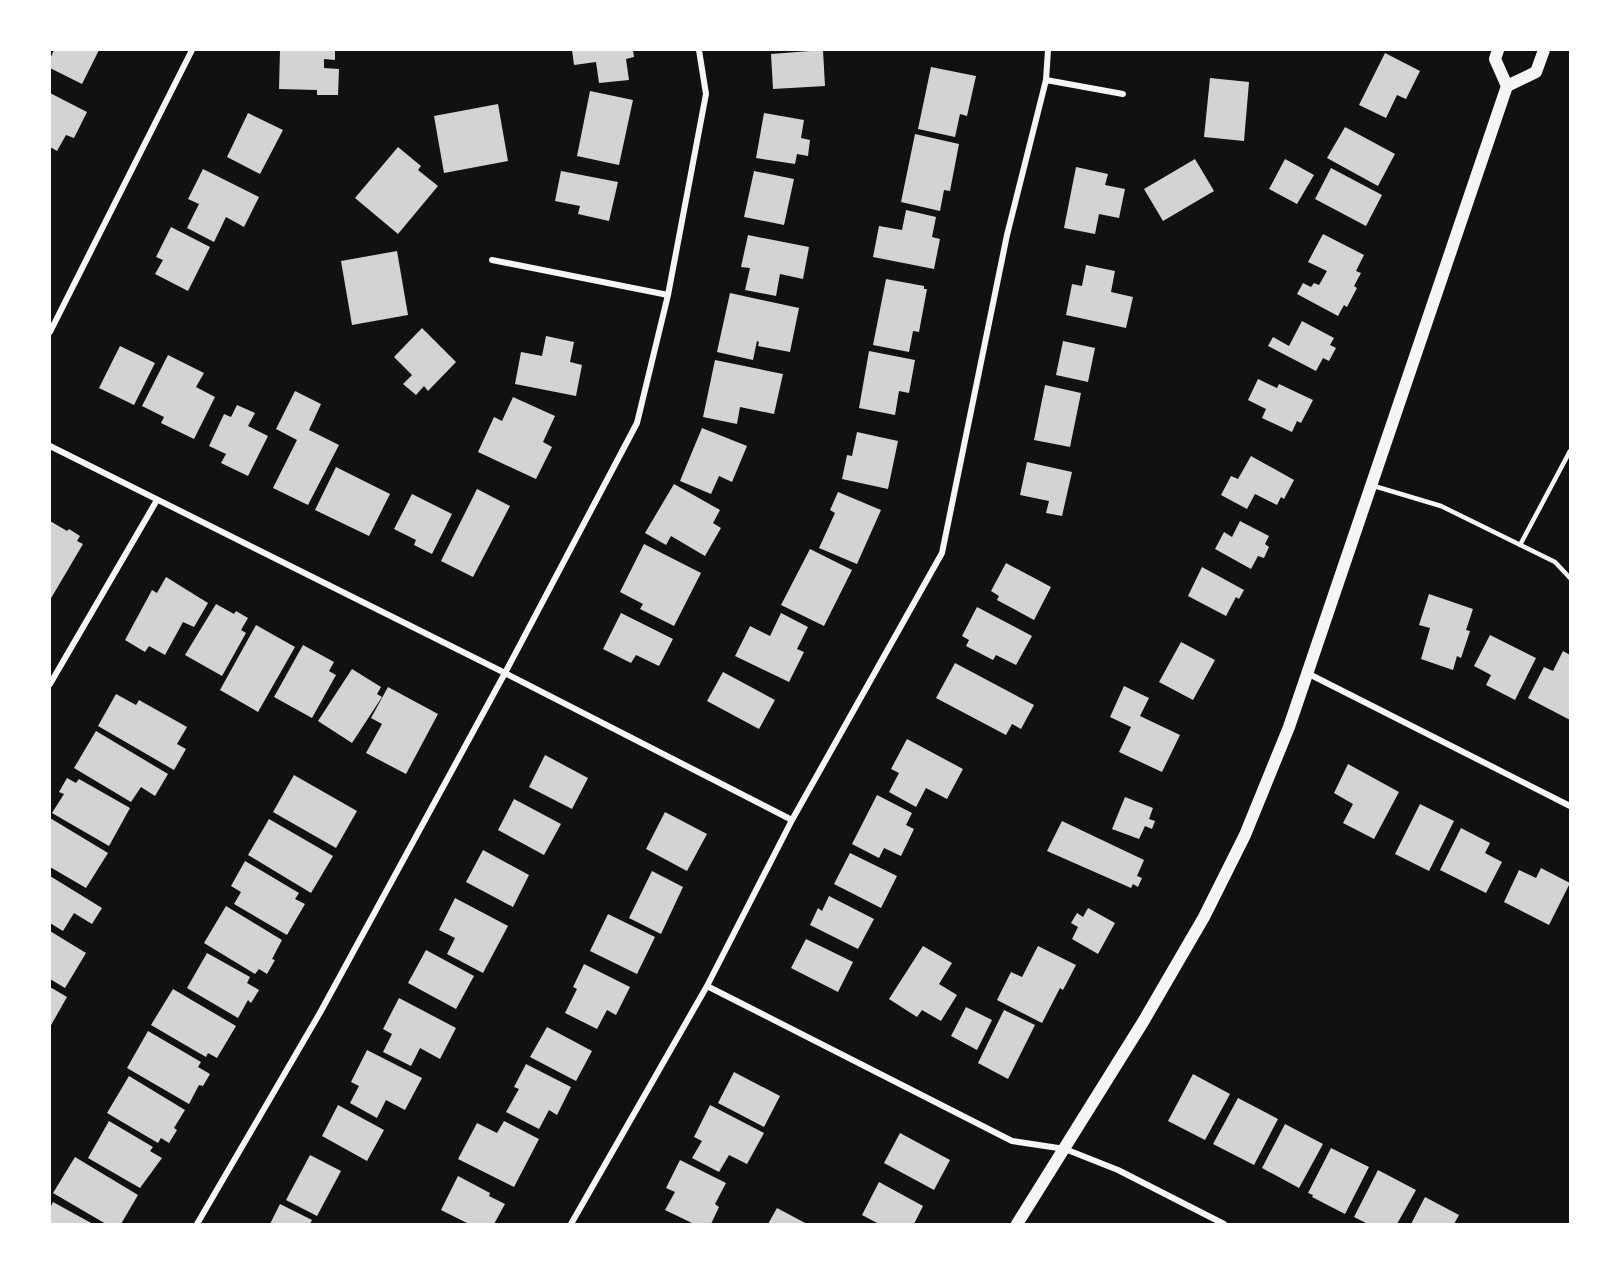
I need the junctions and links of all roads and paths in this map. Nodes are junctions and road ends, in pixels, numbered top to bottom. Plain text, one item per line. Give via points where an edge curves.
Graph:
1 (192, 50) edge
2 (699, 50) edge
3 (1048, 50) edge
4 (1498, 50) edge
5 (1544, 50) edge
6 (1046, 80) junction
7 (1507, 86) junction
8 (1124, 94) dead end
9 (492, 260) dead end
10 (668, 295) junction
11 (50, 332) edge
12 (50, 446) edge
13 (1570, 451) edge
14 (1372, 485) junction
15 (157, 500) junction
16 (1521, 545) junction
17 (1570, 578) edge
18 (505, 673) junction
19 (1308, 674) junction
20 (50, 684) edge
21 (1570, 806) edge
22 (792, 820) junction
23 (707, 986) junction
24 (1065, 1149) junction
25 (197, 1224) edge
26 (571, 1224) edge
27 (1017, 1224) edge
28 (1224, 1224) edge

1 - 11 street
2 - 10 street via 706,94
3 - 6 street
4 - 7 main road via 1495,59
5 - 7 main road via 1536,72
6 - 8 street
6 - 22 street via 1006,235 942,553
7 - 14 main road
9 - 10 street
10 - 18 street via 637,423
12 - 15 street
13 - 16 lane
14 - 16 lane via 1441,506
14 - 19 main road
15 - 18 street
15 - 20 street
16 - 17 lane via 1555,562
18 - 22 street
18 - 25 street via 321,1011
19 - 21 street
19 - 24 main road via 1254,813 1214,899
22 - 23 street
23 - 24 street via 1012,1141
23 - 26 street
24 - 27 main road
24 - 28 street via 1118,1170

